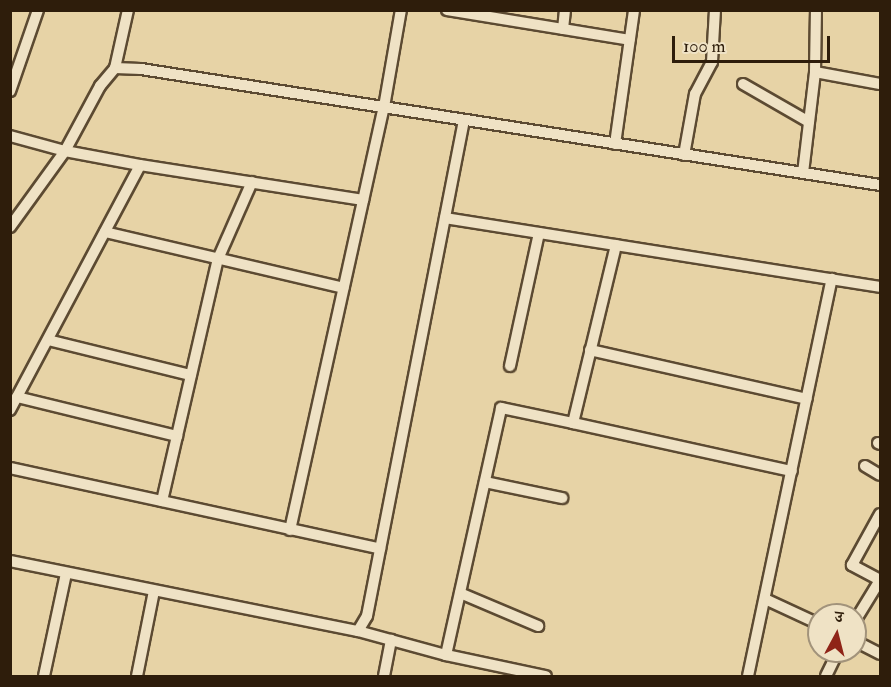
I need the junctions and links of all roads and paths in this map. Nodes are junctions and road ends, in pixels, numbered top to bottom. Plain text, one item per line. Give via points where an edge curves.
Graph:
1 (38, 10) edge
2 (128, 10) edge
3 (401, 10) edge
4 (447, 10) edge
5 (565, 10) edge
6 (634, 10) edge
7 (715, 10) edge
8 (816, 10) edge
9 (563, 29) junction
10 (630, 40) junction
11 (115, 68) junction
12 (815, 72) junction
13 (13, 75) edge
14 (743, 84) dead end
15 (880, 84) edge
16 (10, 91) edge
17 (384, 107) junction
18 (464, 120) junction
19 (809, 122) junction
20 (10, 136) edge
21 (615, 144) junction
22 (65, 151) junction
23 (684, 155) junction
24 (140, 165) junction
25 (803, 173) junction
26 (252, 182) junction
27 (880, 185) edge
28 (363, 200) junction
29 (445, 218) junction
30 (10, 227) edge
31 (105, 232) junction
32 (539, 233) junction
33 (616, 245) junction
34 (218, 259) junction
35 (832, 279) junction
36 (880, 287) edge
37 (344, 288) junction
38 (48, 340) junction
39 (590, 350) junction
40 (510, 366) dead end
41 (191, 375) junction
42 (17, 397) junction
43 (807, 399) junction
44 (10, 410) edge
45 (573, 423) junction
46 (177, 436) junction
47 (865, 466) dead end
48 (10, 468) edge
49 (792, 471) junction
50 (880, 475) edge
51 (484, 482) junction
52 (562, 498) dead end
53 (162, 501) junction
54 (880, 514) edge
55 (291, 530) junction
56 (381, 549) junction
57 (11, 564) edge
58 (66, 573) junction
59 (880, 580) edge
60 (154, 591) junction
61 (460, 593) junction
62 (765, 599) junction
63 (866, 603) edge
64 (807, 618) edge
65 (537, 626) dead end
66 (358, 631) junction
67 (391, 640) junction
68 (446, 656) junction
69 (44, 676) edge
70 (137, 676) edge
71 (384, 676) edge
72 (546, 676) edge
73 (748, 676) edge

1 - 13 street
2 - 11 street
3 - 17 street
4 - 9 street
5 - 9 street
6 - 10 street
7 - 23 street via 712,62 695,94
8 - 12 street
9 - 10 street
10 - 21 street
11 - 17 street
11 - 22 street via 100,86
12 - 15 street
12 - 19 street
13 - 16 street
14 - 19 street
17 - 18 street
17 - 28 street
18 - 21 street
18 - 29 street
19 - 25 street
20 - 22 street
21 - 23 street
22 - 24 street
22 - 30 street
23 - 25 street
24 - 26 street
24 - 31 street
25 - 27 street
26 - 28 street
26 - 34 street
28 - 37 street
29 - 32 street
29 - 56 street
31 - 34 street
31 - 38 street
32 - 33 street
32 - 40 street
33 - 35 street
33 - 39 street
34 - 37 street
34 - 41 street
35 - 36 street
35 - 43 street
37 - 55 street
38 - 41 street
38 - 42 street
39 - 43 street
39 - 45 street
41 - 46 street
42 - 44 street
42 - 46 street
43 - 49 street
45 - 49 street
45 - 51 street via 501,408
46 - 53 street
47 - 50 street
48 - 53 street
49 - 62 street
51 - 52 street
51 - 61 street
53 - 55 street
54 - 59 street via 852,565
55 - 56 street
56 - 66 street via 368,616
57 - 58 street
58 - 60 street
58 - 69 street
59 - 63 street
60 - 66 street
60 - 70 street
61 - 65 street
61 - 68 street
62 - 64 street
62 - 73 street
66 - 67 street
67 - 68 street
67 - 71 street
68 - 72 street

